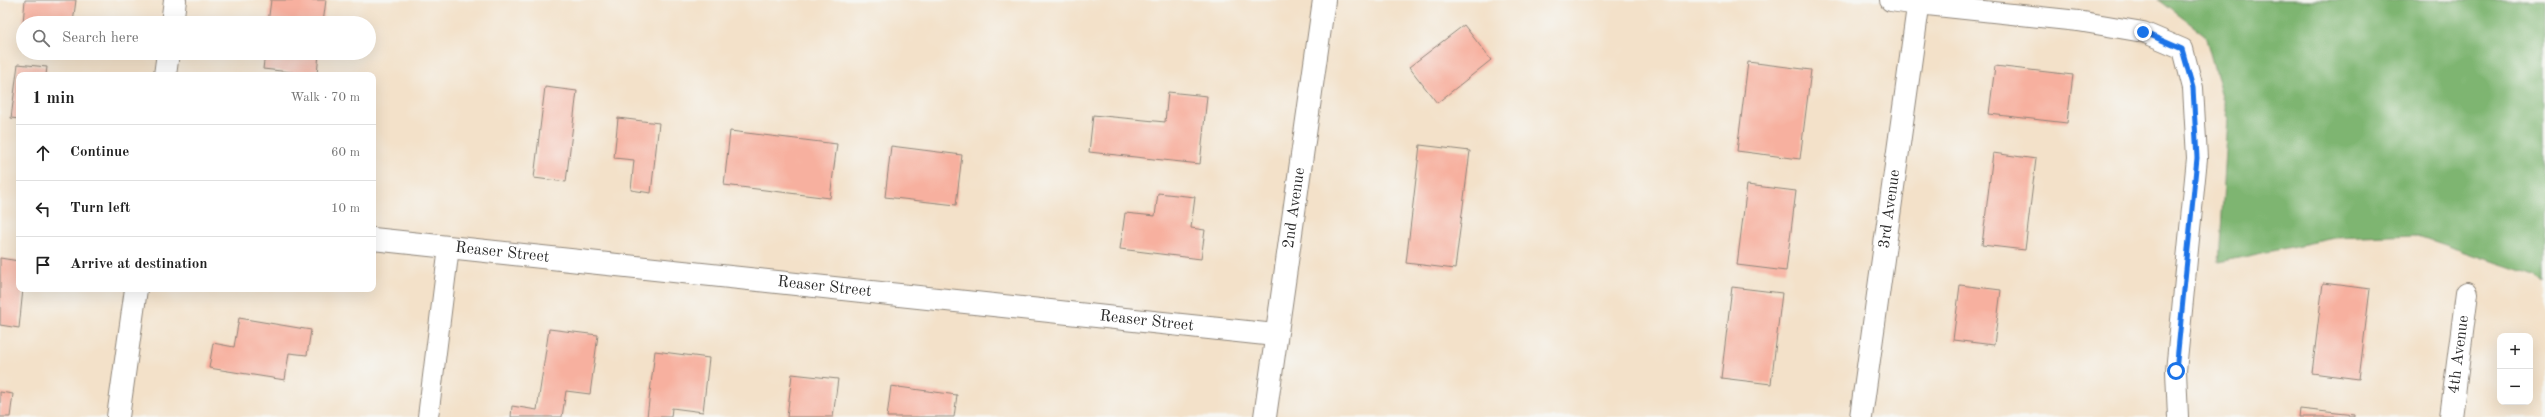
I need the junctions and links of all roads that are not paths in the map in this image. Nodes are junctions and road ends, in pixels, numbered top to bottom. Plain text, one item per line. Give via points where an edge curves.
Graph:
1 (175, 0) edge
2 (1324, 0) edge
3 (1891, 0) edge
4 (1918, 2) edge
5 (173, 16) edge
6 (167, 60) edge
7 (165, 72) edge
8 (376, 239) edge
9 (449, 248) junction
10 (136, 292) edge
11 (2467, 293) dead end
12 (1275, 335) junction
13 (118, 417) edge
14 (428, 417) edge
15 (1265, 417) edge
16 (1861, 417) edge
17 (2178, 417) edge
18 (2450, 417) edge

1 - 5 street
2 - 12 street, 2nd Avenue
3 - 4 street
4 - 16 street, 3rd Avenue
4 - 17 lane via 2078,21 2143,32 2182,49 2193,88 2197,158 2176,371
6 - 7 street
8 - 9 street, Reaser Street
9 - 12 street, Reaser Street
9 - 14 lane
10 - 13 street
11 - 18 street, 4th Avenue
12 - 15 street, 2nd Avenue

